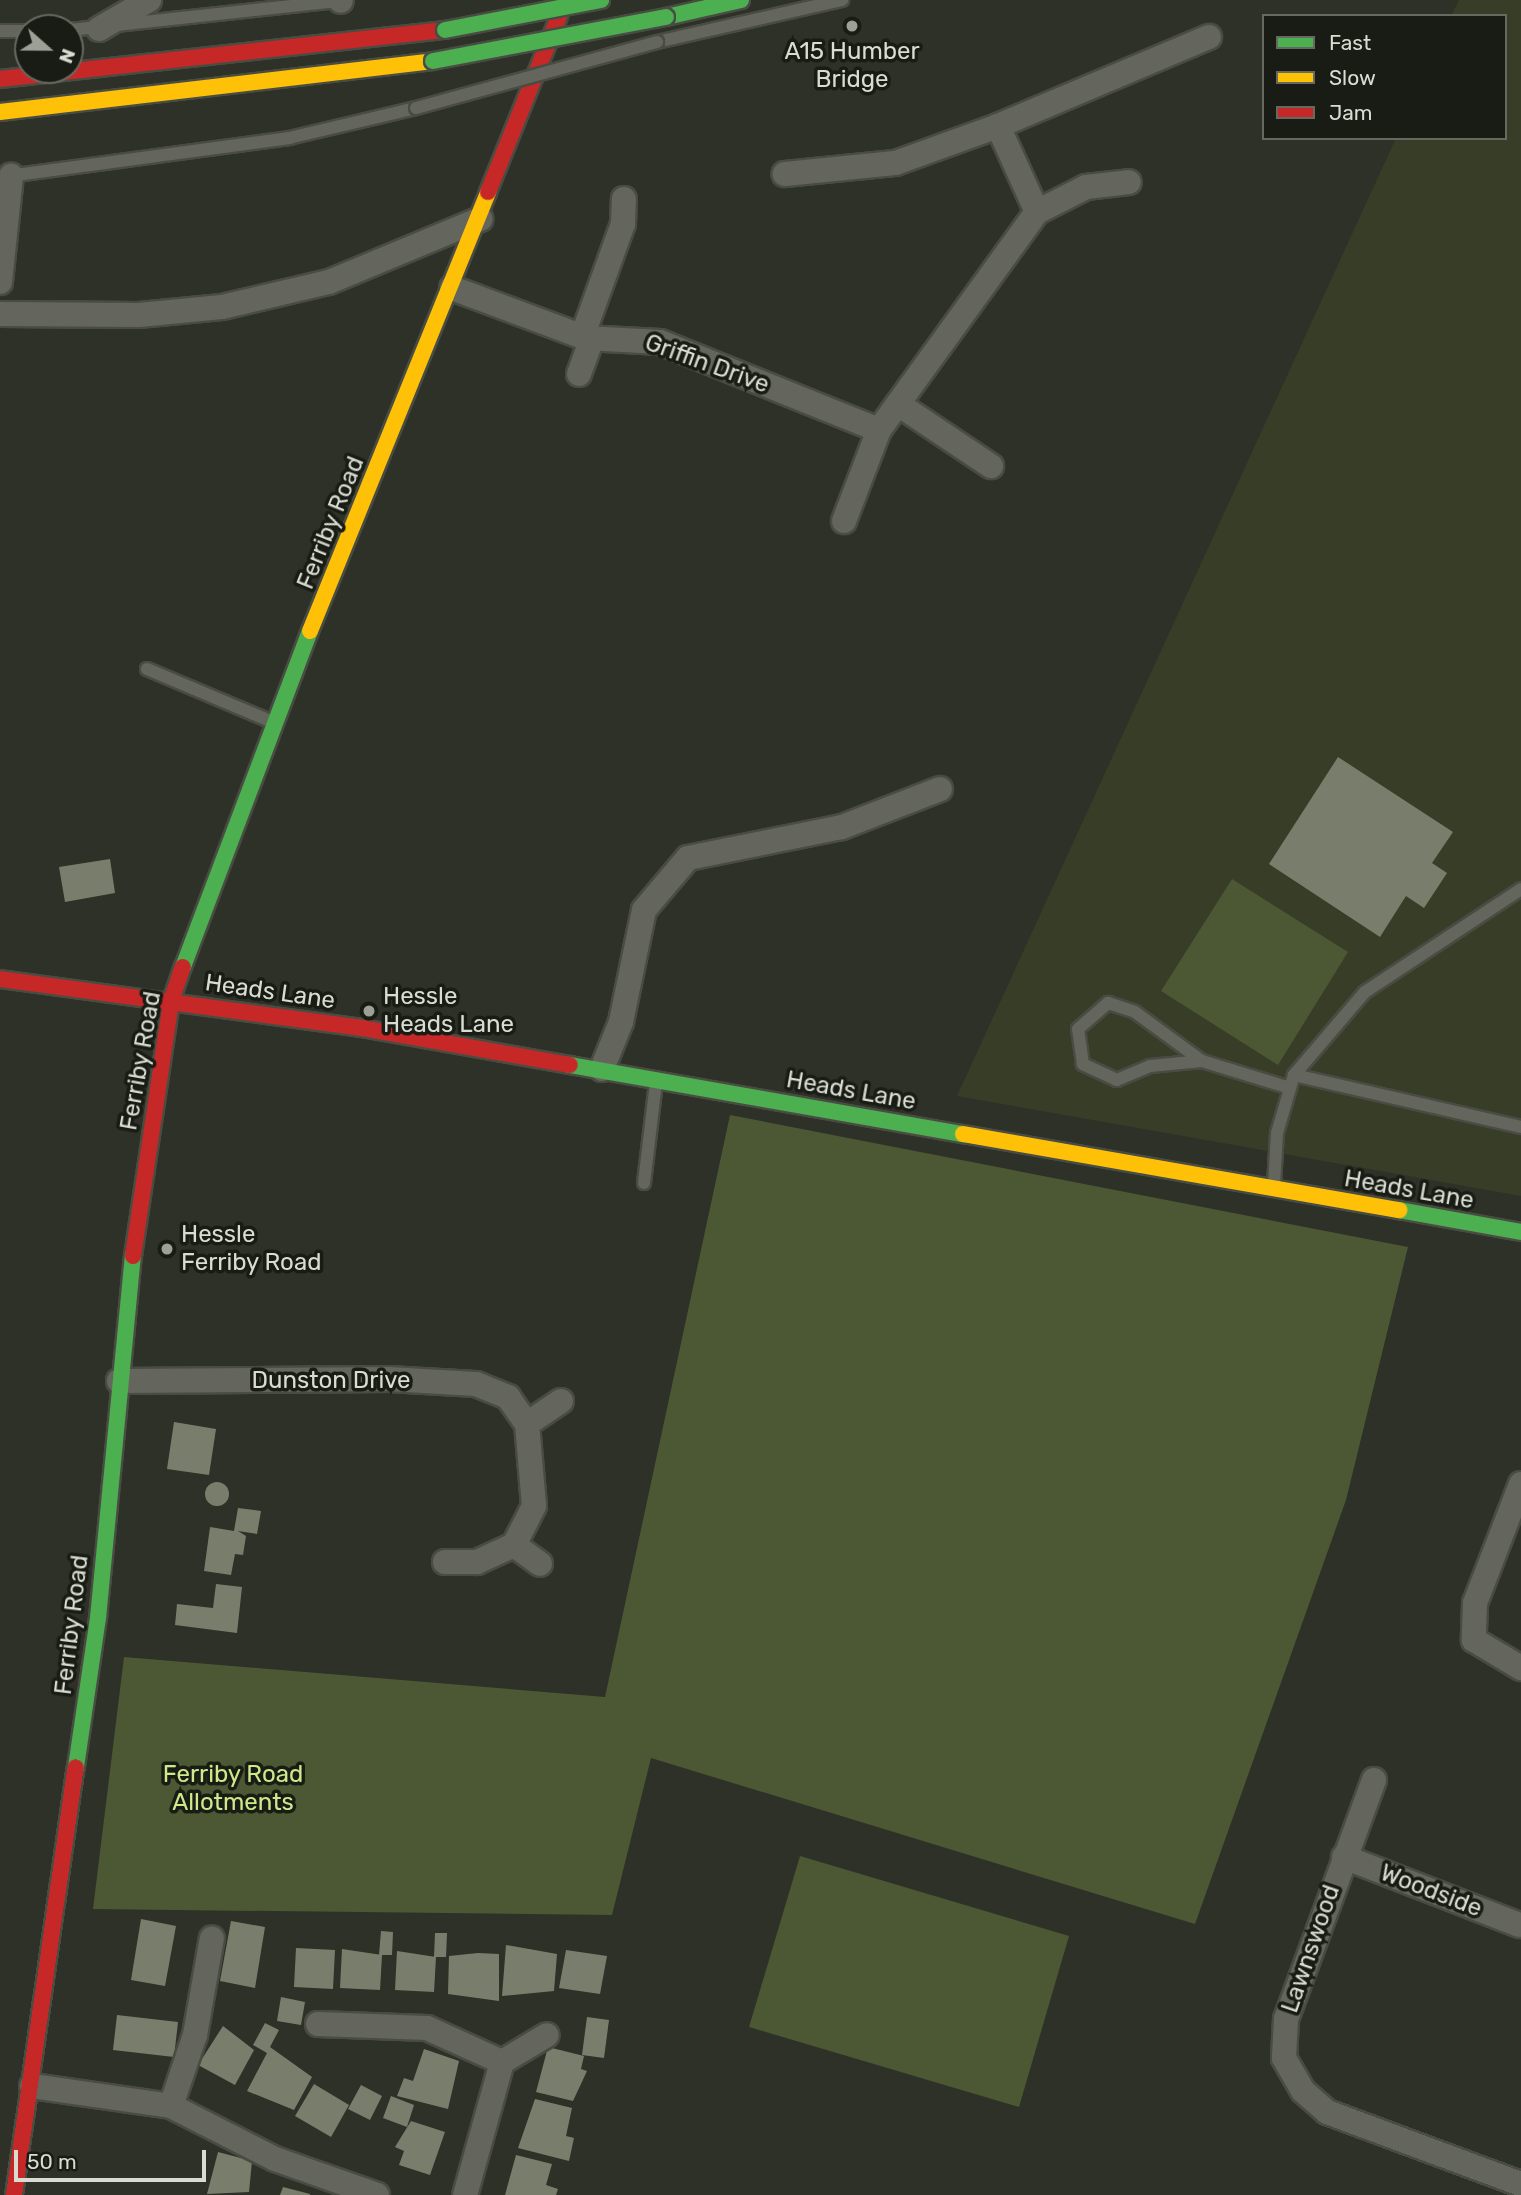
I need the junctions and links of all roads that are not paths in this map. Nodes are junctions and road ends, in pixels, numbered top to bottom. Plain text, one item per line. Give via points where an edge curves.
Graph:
1 (149, 0) edge
2 (341, 0) edge
3 (349, 0) edge
4 (565, 0) edge
5 (601, 0) edge
6 (741, 0) edge
7 (842, 0) edge
8 (99, 29) junction
9 (84, 30) edge
10 (1209, 37) dead end
11 (0, 79) edge
12 (0, 111) edge
13 (998, 125) junction
14 (785, 174) dead end
15 (6, 176) edge
16 (1129, 182) dead end
17 (624, 199) dead end
18 (1037, 212) junction
19 (480, 219) junction
20 (0, 282) edge
21 (452, 288) junction
22 (0, 314) edge
23 (587, 337) junction
24 (579, 374) dead end
25 (898, 404) junction
26 (879, 430) junction
27 (991, 466) dead end
28 (844, 521) dead end
29 (147, 669) dead end
30 (273, 723) junction
31 (940, 789) dead end
32 (1521, 889) edge
33 (0, 979) edge
34 (171, 1001) junction
35 (1202, 1060) junction
36 (602, 1069) junction
37 (1294, 1075) junction
38 (657, 1079) junction
39 (1290, 1088) junction
40 (1521, 1127) edge
41 (644, 1183) dead end
42 (1274, 1190) junction
43 (1521, 1232) edge
44 (119, 1381) junction
45 (561, 1401) dead end
46 (527, 1424) junction
47 (1521, 1484) edge
48 (514, 1545) junction
49 (445, 1562) dead end
50 (540, 1564) dead end
51 (1521, 1668) edge
52 (1374, 1780) dead end
53 (1344, 1857) junction
54 (1518, 1925) dead end
55 (212, 1938) dead end
56 (318, 2024) dead end
57 (547, 2035) dead end
58 (502, 2062) junction
59 (32, 2086) junction
60 (171, 2106) junction
61 (1521, 2184) edge
62 (14, 2195) edge
63 (377, 2195) edge
64 (465, 2195) edge

1 - 8 street
2 - 3 lane
2 - 8 lane
4 - 19 main road, Ferriby Road
5 - 11 main road, bridge via 445,30
6 - 12 main road, bridge via 433,61 286,83
7 - 15 lane, bridge via 657,42 289,138
8 - 9 lane
10 - 13 street
13 - 14 street via 895,163
13 - 18 street
15 - 20 street
16 - 18 street via 1086,187
17 - 23 street via 624,224
18 - 25 street
19 - 21 main road, Ferriby Road
19 - 22 street via 329,282 222,307 139,315
21 - 23 street, Griffin Drive
21 - 30 main road, Ferriby Road
23 - 24 street
23 - 26 street, Griffin Drive via 660,342
25 - 26 street
25 - 27 street
26 - 28 street
29 - 30 lane
30 - 34 main road, Ferriby Road
31 - 36 street via 842,827 688,858 644,910 621,1021
32 - 37 lane via 1365,992
33 - 34 main road, Heads Lane
34 - 36 main road, Heads Lane
34 - 44 main road, Ferriby Road
35 - 35 lane via 1150,1066 1117,1080 1083,1064 1078,1028 1108,1003 1135,1012
35 - 39 lane
36 - 38 main road, Heads Lane
37 - 39 lane
37 - 40 lane
38 - 41 lane
38 - 42 main road, Heads Lane
39 - 42 lane via 1276,1133
42 - 43 main road, Heads Lane
44 - 46 street, Dunston Drive via 477,1384 508,1397
44 - 59 main road, Ferriby Road via 98,1618
45 - 46 street
46 - 48 street via 534,1506
47 - 51 street via 1475,1603 1474,1640
48 - 49 street via 477,1562
48 - 50 street
52 - 53 street, Lawnswood
53 - 54 street, Woodside
53 - 61 street, Lawnswood via 1286,2019 1284,2059 1303,2091 1327,2112
55 - 60 street via 195,2035
56 - 58 street via 427,2028
57 - 58 street
58 - 64 street
59 - 60 street
59 - 62 main road, Ferriby Road
60 - 63 street via 275,2159

